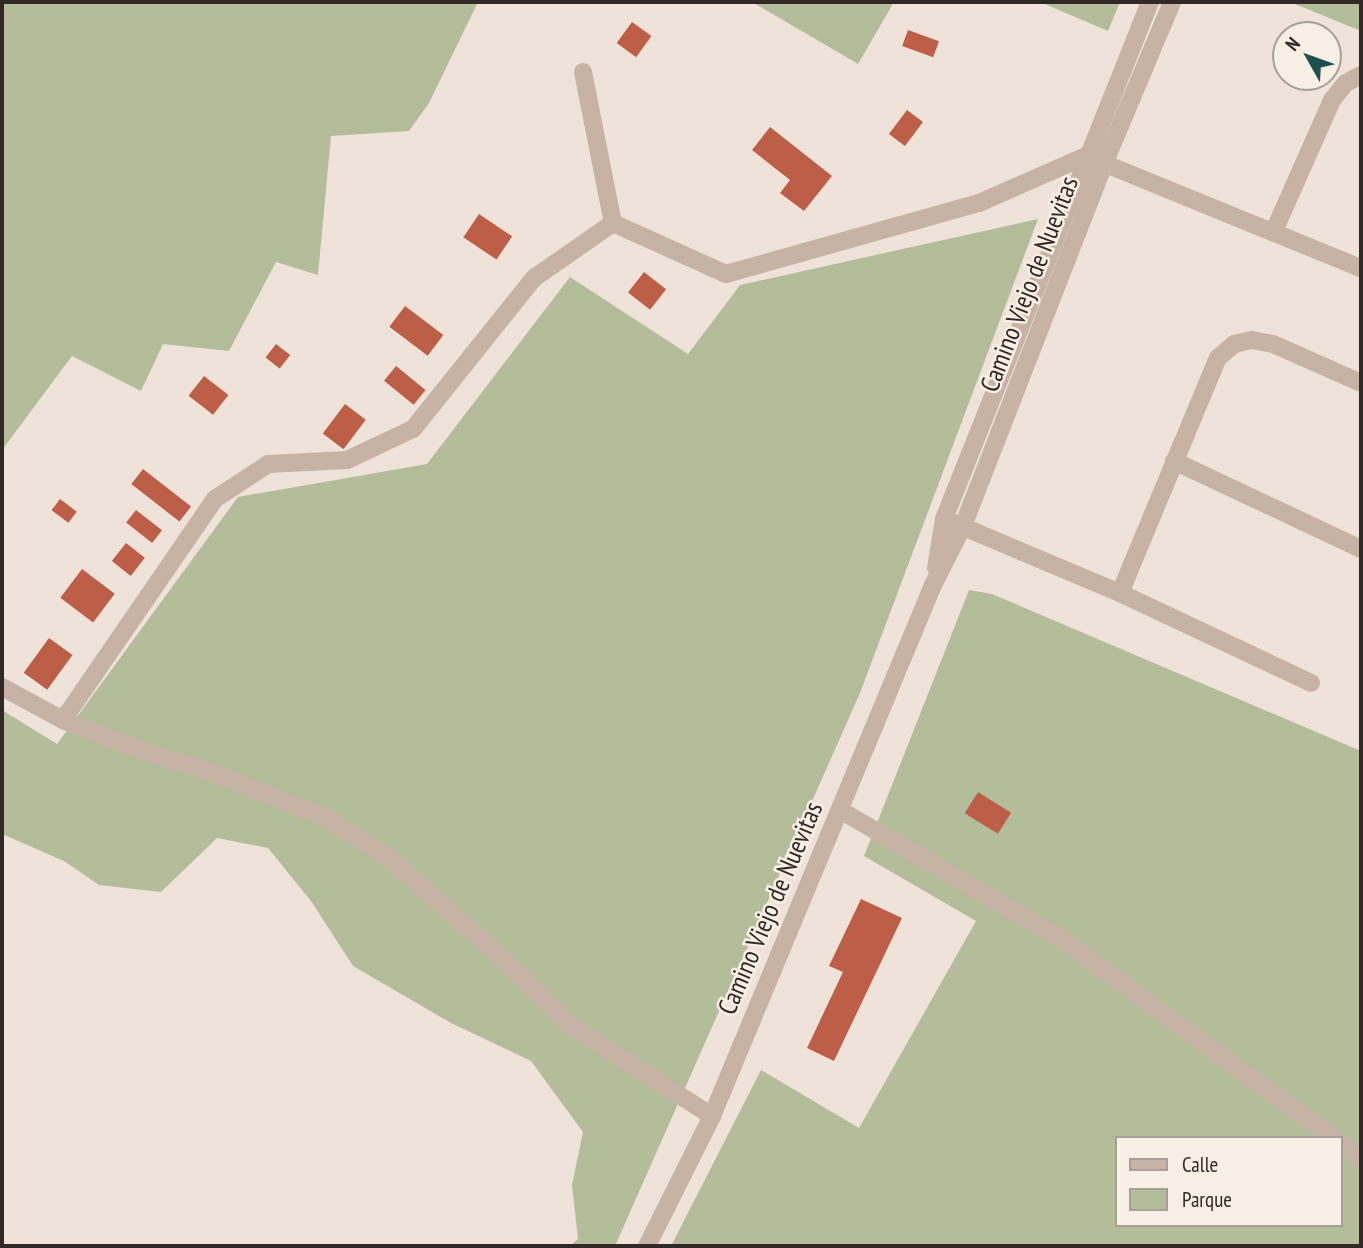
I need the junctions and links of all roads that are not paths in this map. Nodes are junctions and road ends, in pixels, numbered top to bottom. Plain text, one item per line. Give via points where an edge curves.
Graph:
1 (1150, 2) edge
2 (1172, 2) edge
3 (583, 72) dead end
4 (1361, 75) edge
5 (1086, 156) junction
6 (1104, 164) junction
7 (612, 223) junction
8 (1274, 231) junction
9 (1361, 268) edge
10 (1361, 383) edge
11 (1174, 461) junction
12 (944, 519) junction
13 (963, 526) junction
14 (1361, 549) edge
15 (933, 585) junction
16 (1119, 593) junction
17 (1311, 683) dead end
18 (2, 687) edge
19 (64, 720) junction
20 (840, 810) junction
21 (712, 1116) junction
22 (1330, 1136) edge
23 (1342, 1145) edge
24 (1361, 1159) edge
25 (647, 1246) edge

1 - 5 street, Camino Viejo de Nuevitas
2 - 6 street, Camino Viejo de Nuevitas
3 - 7 street
4 - 8 street via 1346,83 1332,100
5 - 6 street
5 - 7 street via 979,203 726,274
5 - 12 street, Camino Viejo de Nuevitas
6 - 8 street
6 - 13 street, Camino Viejo de Nuevitas
7 - 19 street via 534,278 412,429 347,460 268,464 215,499
8 - 9 street
10 - 11 street via 1273,344 1252,340 1234,344 1218,358
11 - 14 street
11 - 16 street
12 - 13 street
12 - 15 street, Camino Viejo de Nuevitas
13 - 15 street, Camino Viejo de Nuevitas
13 - 16 street
15 - 20 street, Camino Viejo de Nuevitas
16 - 17 street
18 - 19 street
19 - 21 street via 326,818 390,859 570,1025
20 - 21 street, Camino Viejo de Nuevitas
20 - 22 street via 1060,938
21 - 25 street, Camino Viejo de Nuevitas
23 - 24 street

